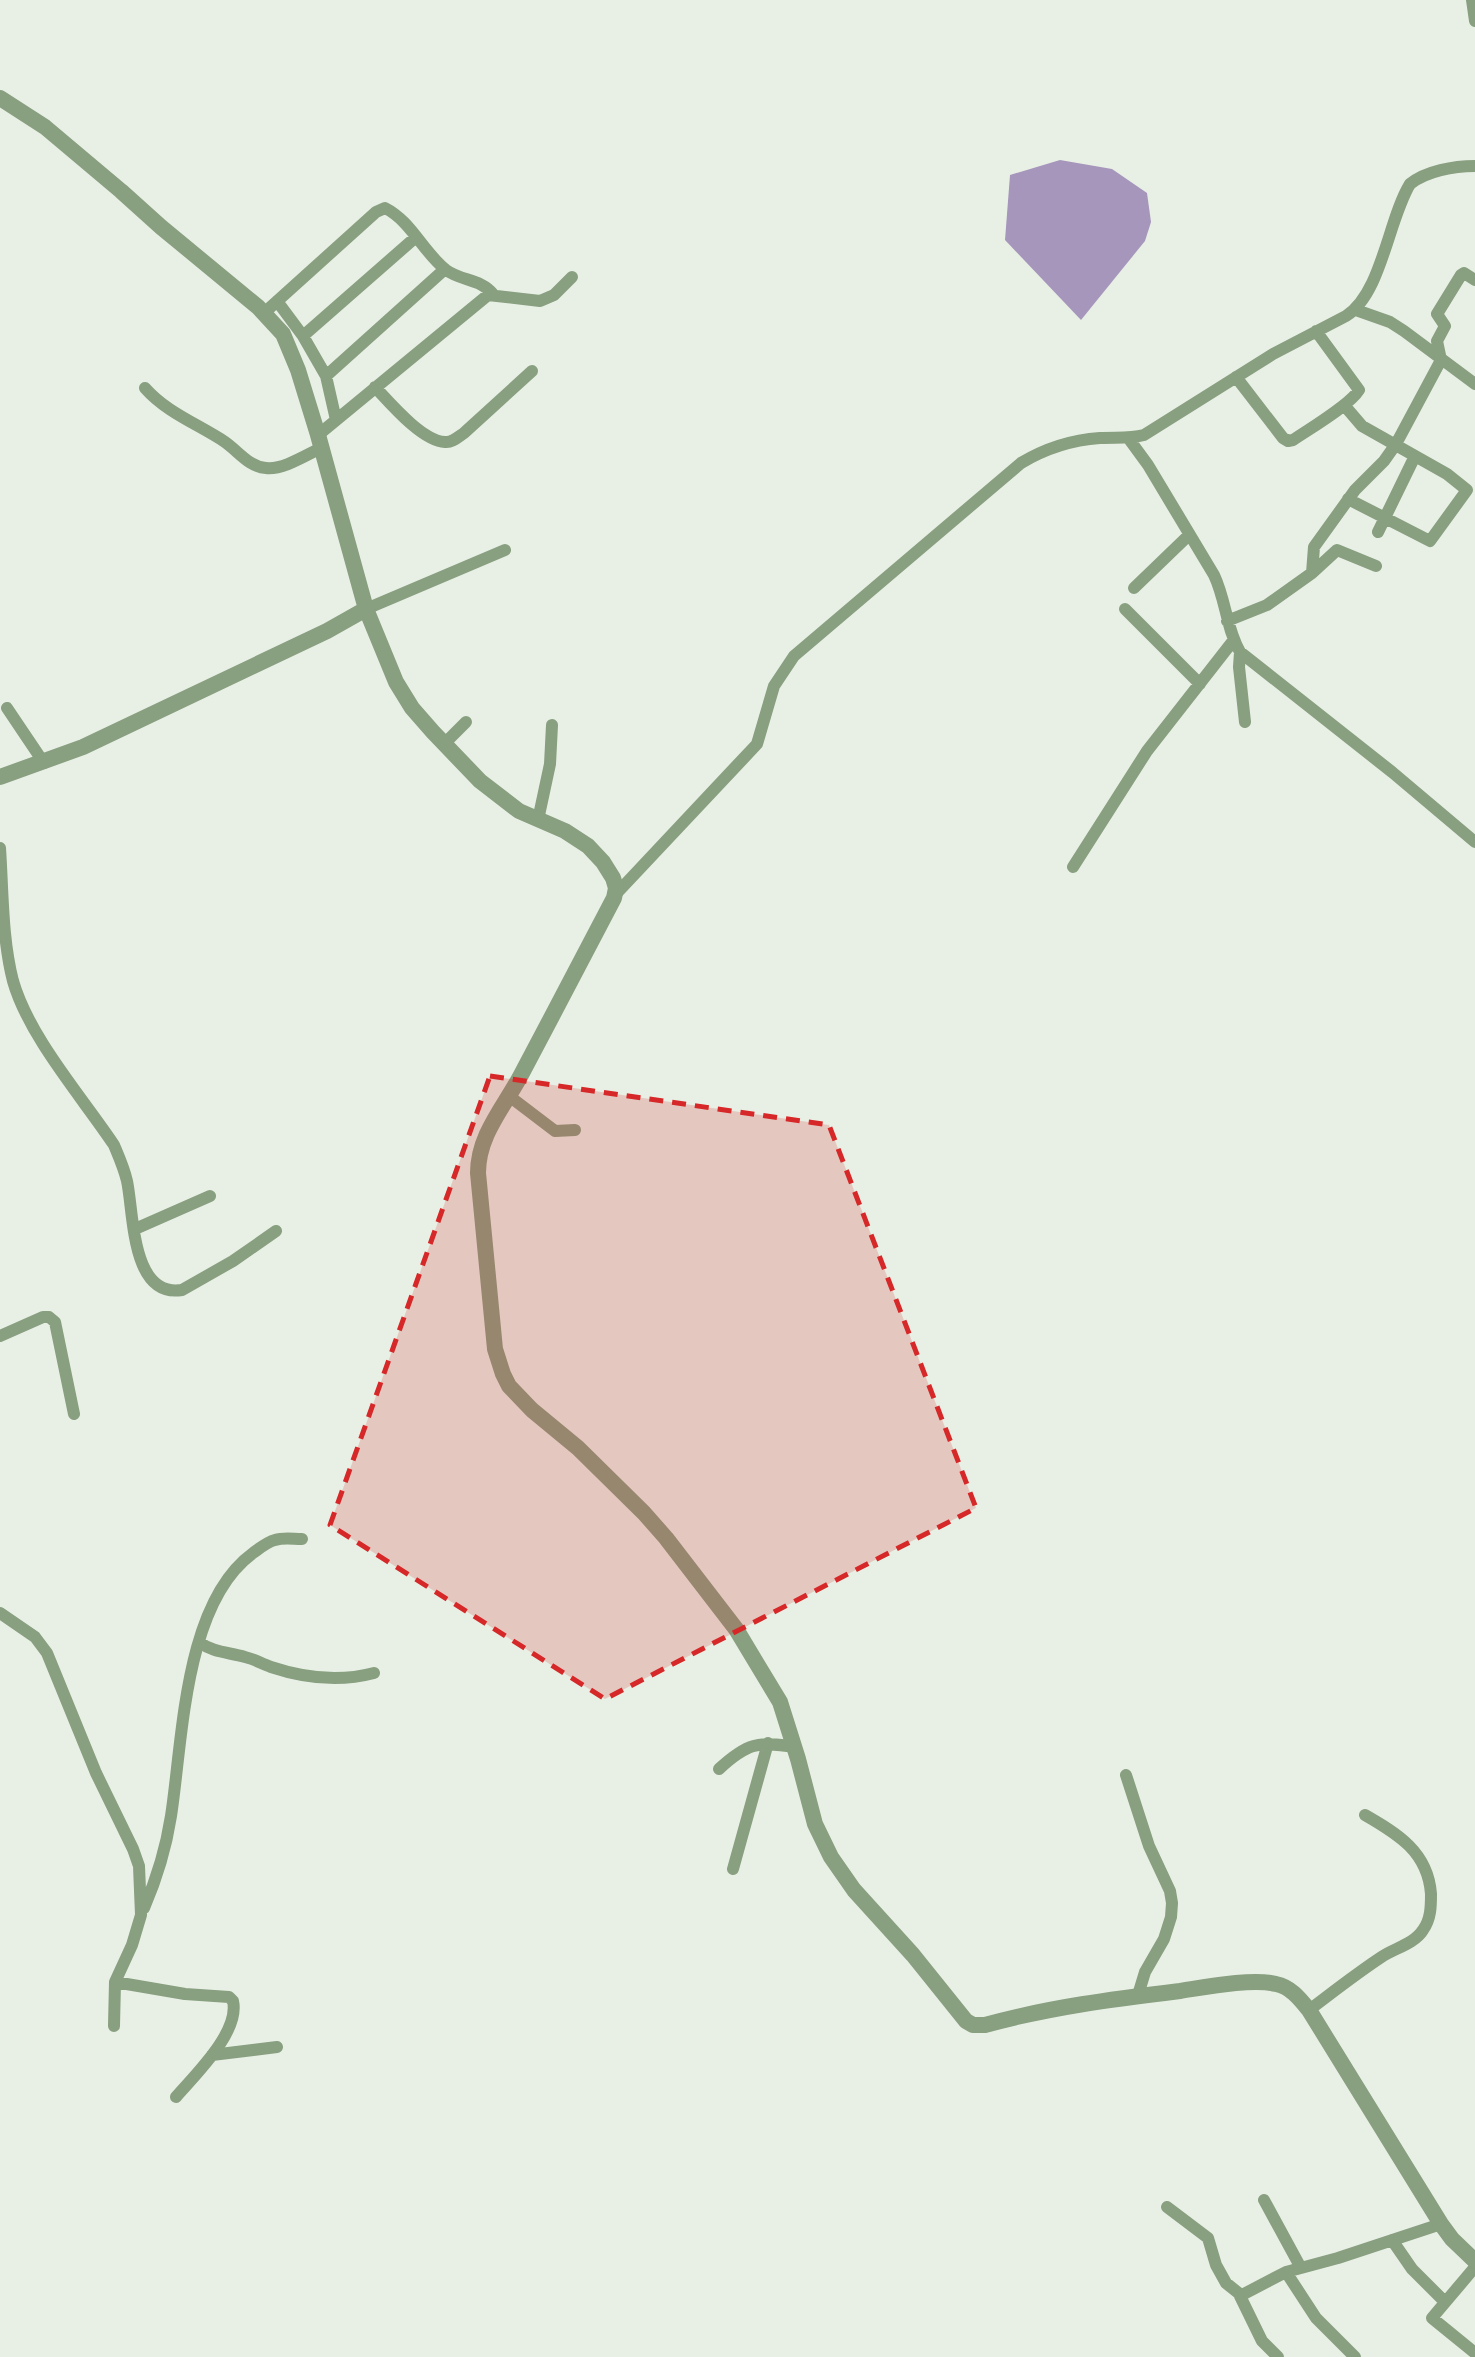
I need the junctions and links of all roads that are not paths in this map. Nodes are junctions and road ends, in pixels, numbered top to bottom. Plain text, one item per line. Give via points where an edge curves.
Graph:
1 (1472, 0) edge
2 (1475, 21) edge
3 (0, 98) edge
4 (1475, 166) edge
5 (416, 237) junction
6 (445, 269) junction
7 (572, 277) dead end
8 (1475, 280) edge
9 (493, 294) junction
10 (277, 301) junction
11 (1356, 310) junction
12 (264, 313) junction
13 (1316, 331) junction
14 (303, 336) junction
15 (1441, 360) junction
16 (532, 371) dead end
17 (326, 376) junction
18 (1236, 377) junction
19 (1475, 383) edge
20 (376, 387) junction
21 (145, 388) dead end
22 (1344, 405) junction
23 (336, 420) junction
24 (1129, 439) junction
25 (319, 442) junction
26 (1396, 443) junction
27 (1415, 456) junction
28 (1475, 478) edge
29 (1467, 490) junction
30 (1348, 499) junction
31 (1385, 517) junction
32 (1378, 531) dead end
33 (1189, 535) junction
34 (505, 550) dead end
35 (1376, 566) dead end
36 (1312, 573) junction
37 (1134, 588) dead end
38 (1125, 609) dead end
39 (366, 610) junction
40 (1227, 621) junction
41 (1237, 646) junction
42 (1200, 684) junction
43 (7, 708) dead end
44 (466, 722) dead end
45 (1245, 722) dead end
46 (552, 725) dead end
47 (444, 744) junction
48 (44, 763) junction
49 (0, 778) edge
50 (538, 820) junction
51 (1475, 842) edge
52 (0, 848) edge
53 (1073, 867) dead end
54 (616, 894) junction
55 (509, 1096) junction
56 (575, 1130) dead end
57 (209, 1195) dead end
58 (135, 1229) junction
59 (275, 1231) dead end
60 (0, 1336) edge
61 (74, 1414) dead end
62 (302, 1539) dead end
63 (0, 1614) edge
64 (199, 1642) junction
65 (374, 1673) dead end
66 (768, 1743) junction
67 (795, 1748) junction
68 (719, 1769) dead end
69 (1126, 1775) dead end
70 (1365, 1815) dead end
71 (733, 1869) dead end
72 (141, 1915) junction
73 (116, 1982) junction
74 (1138, 1994) junction
75 (1308, 2010) junction
76 (114, 2026) dead end
77 (277, 2047) dead end
78 (212, 2055) junction
79 (176, 2097) dead end
80 (1264, 2200) dead end
81 (1167, 2207) dead end
82 (1441, 2224) junction
83 (1392, 2240) junction
84 (1475, 2264) edge
85 (1301, 2268) junction
86 (1286, 2272) junction
87 (1241, 2295) junction
88 (1445, 2302) junction
89 (1475, 2353) edge
90 (1278, 2357) edge
91 (1355, 2357) edge

1 - 2 street
3 - 12 street via 45,127
4 - 11 street via 1430,174 1410,184 1370,288
5 - 6 street
5 - 10 street via 391,211 381,209
5 - 14 street
6 - 9 street via 480,283
6 - 17 street
7 - 9 street via 554,295 540,301
8 - 15 street via 1461,275 1437,314 1445,326 1437,342
9 - 20 street
10 - 12 street
10 - 14 street
11 - 13 street
11 - 15 street via 1397,326
12 - 25 street via 291,350
13 - 18 street
13 - 22 street via 1359,390
14 - 17 street
15 - 19 street
15 - 26 street
16 - 20 street via 464,433 446,443 418,428
17 - 23 street
18 - 22 street via 1288,441
18 - 24 street via 1154,430
20 - 23 street
21 - 25 street via 154,399 257,466 274,468
22 - 26 street via 1362,426
23 - 25 street
24 - 33 street
24 - 54 street via 1074,442 1042,450 1021,463 794,656 774,686 757,744
25 - 39 street
26 - 27 street
26 - 30 street
27 - 29 street
27 - 31 street
28 - 29 street
29 - 31 street via 1430,541
30 - 31 street
30 - 36 street via 1314,547
31 - 32 street
33 - 37 street
33 - 40 street via 1223,593
34 - 39 street
35 - 36 street via 1337,550
36 - 40 street via 1267,605
38 - 42 street
39 - 47 street via 396,682
39 - 48 street
40 - 41 street
41 - 42 street
41 - 45 street
41 - 51 street
42 - 53 street via 1147,751
43 - 48 street
44 - 47 street
46 - 50 street via 550,764
47 - 50 street via 480,781
48 - 49 street
50 - 54 street via 588,846 613,878
52 - 58 street via 13,981 35,1030 114,1145 128,1182
54 - 55 street
55 - 56 street via 555,1131
55 - 67 street via 484,1137 478,1165 492,1327 502,1374 514,1394 644,1513 723,1610 780,1702
57 - 58 street
58 - 59 street via 147,1275 174,1291 192,1286
60 - 61 street via 43,1317 55,1322
62 - 64 street via 272,1540 238,1567 214,1601
63 - 72 street via 35,1637 47,1653 136,1857
64 - 65 street via 218,1652 304,1675 346,1679
64 - 72 street via 163,1857
66 - 67 street
66 - 68 street via 746,1747
66 - 71 street
67 - 74 street via 815,1824 831,1857 969,2023 985,2025
69 - 74 street via 1172,1903 1164,1938
70 - 75 street via 1395,1833 1422,1859 1430,1887 1428,1920 1415,1939
72 - 73 street
73 - 76 street
73 - 78 street via 231,1999 230,2024
74 - 75 street via 1268,1982 1285,1987
75 - 82 street
77 - 78 street
78 - 79 street
80 - 85 street
81 - 87 street via 1208,2238 1226,2283
82 - 83 street
82 - 84 street
83 - 85 street
83 - 88 street via 1412,2269
84 - 88 street
85 - 86 street
86 - 87 street
86 - 91 street via 1316,2318
87 - 90 street via 1262,2341
88 - 89 street via 1433,2319

